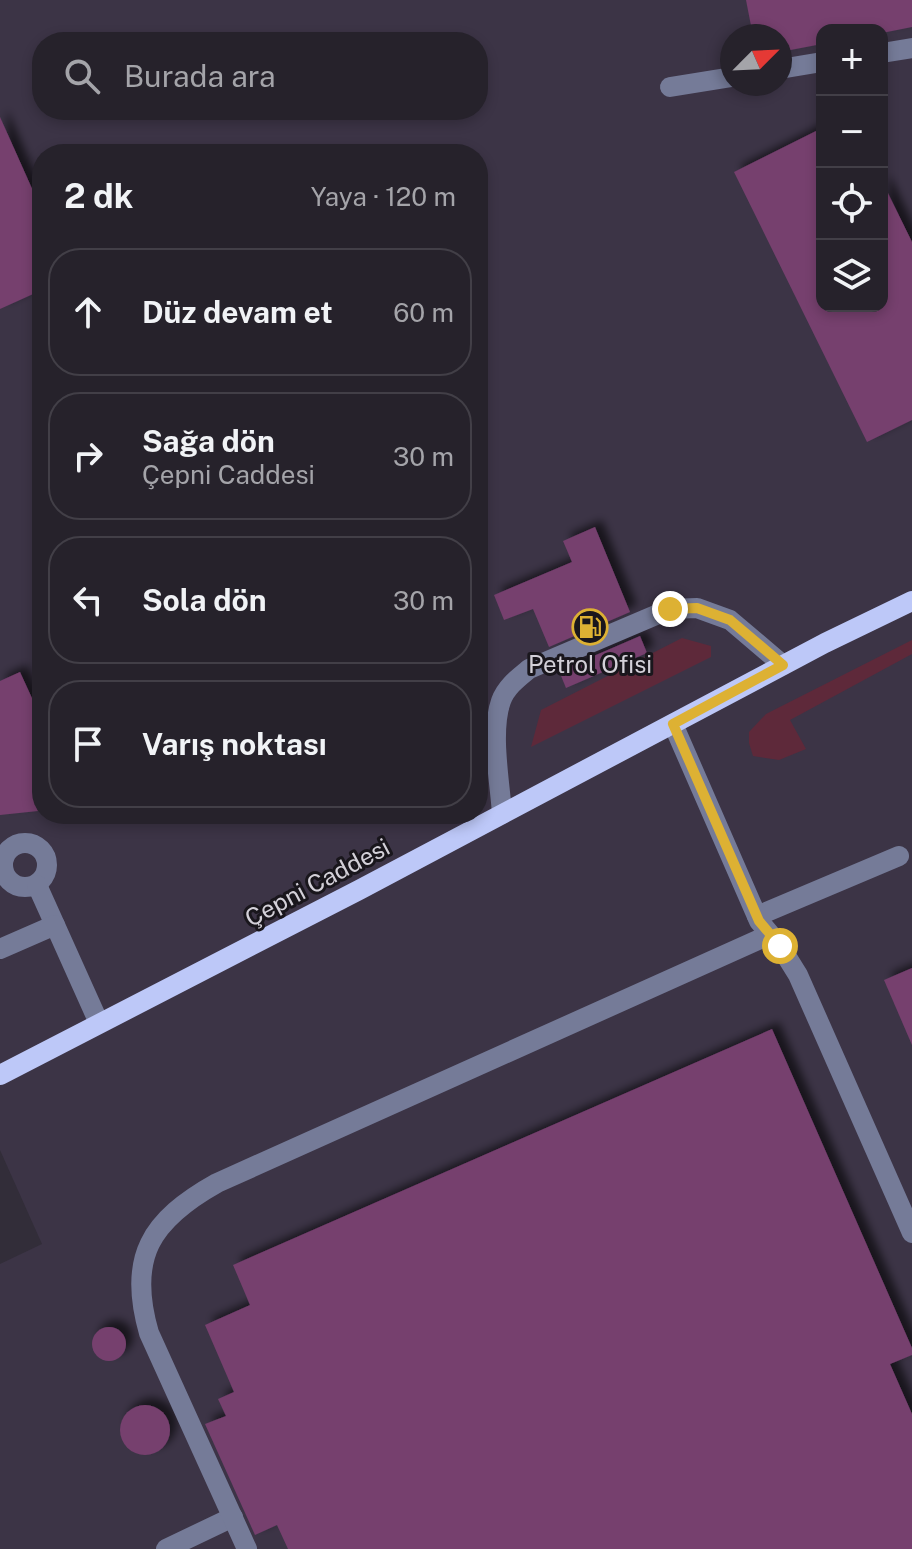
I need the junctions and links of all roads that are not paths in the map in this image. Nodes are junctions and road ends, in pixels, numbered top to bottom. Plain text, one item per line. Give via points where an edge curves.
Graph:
1 (912, 48) edge
2 (888, 52) edge
3 (816, 63) edge
4 (792, 67) edge
5 (720, 79) edge
6 (670, 87) dead end
7 (912, 601) edge
8 (783, 665) junction
9 (673, 724) junction
10 (502, 814) junction
11 (488, 821) edge
12 (483, 824) edge
13 (899, 856) dead end
14 (37, 885) dead end
15 (757, 916) junction
16 (55, 925) junction
17 (769, 935) junction
18 (0, 949) edge
19 (99, 1023) junction
20 (0, 1075) edge
21 (912, 1233) edge
22 (233, 1517) junction
23 (166, 1549) edge
24 (247, 1549) edge

1 - 2 lane
3 - 4 lane
5 - 6 lane
7 - 8 main road, Çepni Caddesi
8 - 9 main road, Çepni Caddesi
8 - 10 lane via 730,620 697,608 670,609 529,669 512,682 501,701 497,727
9 - 10 main road, Çepni Caddesi
9 - 15 lane
10 - 11 main road, Çepni Caddesi
12 - 19 main road, Çepni Caddesi
13 - 15 lane
14 - 16 lane
15 - 17 lane
16 - 18 lane
16 - 19 lane
17 - 21 lane via 798,975
17 - 22 lane via 217,1183 162,1223 145,1258 141,1305
19 - 20 main road, Çepni Caddesi
22 - 23 lane
22 - 24 lane

